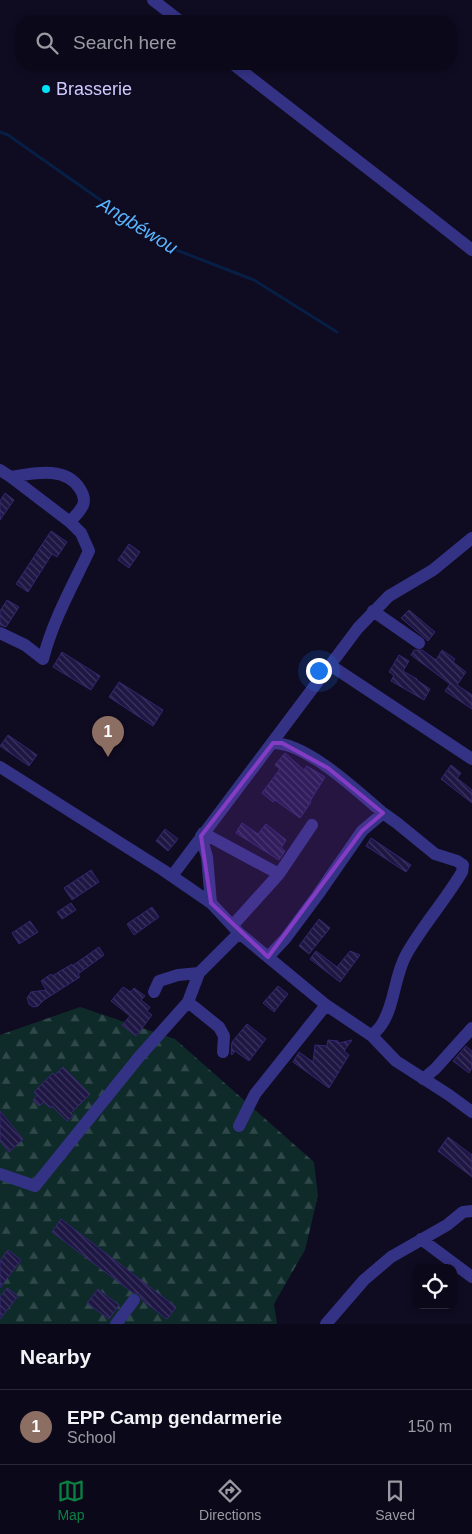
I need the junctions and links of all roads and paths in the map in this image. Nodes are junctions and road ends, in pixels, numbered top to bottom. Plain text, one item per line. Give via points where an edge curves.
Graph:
1 (153, 0) edge
2 (172, 15) edge
3 (240, 70) edge
4 (472, 250) edge
5 (3, 472) edge
6 (70, 522) junction
7 (472, 538) edge
8 (373, 612) junction
9 (0, 633) edge
10 (419, 643) dead end
11 (330, 665) junction
12 (273, 743) junction
13 (472, 759) edge
14 (0, 767) edge
15 (383, 813) junction
16 (312, 825) dead end
17 (202, 834) junction
18 (279, 874) junction
19 (172, 876) junction
20 (211, 903) junction
21 (236, 929) junction
22 (268, 957) junction
23 (199, 973) junction
24 (154, 992) dead end
25 (188, 1002) junction
26 (326, 1005) junction
27 (470, 1033) edge
28 (372, 1036) junction
29 (223, 1052) dead end
30 (423, 1079) junction
31 (472, 1112) edge
32 (239, 1126) dead end
33 (0, 1174) edge
34 (469, 1209) edge
35 (421, 1239) junction
36 (472, 1278) edge
37 (134, 1300) dead end
38 (116, 1324) edge
39 (326, 1324) edge

1 - 2 street
3 - 4 street
5 - 6 street
5 - 6 street via 57,473 75,480 84,496 83,506
6 - 9 street via 81,534 89,551 61,608 42,659 25,645
7 - 8 street via 433,570 389,596
8 - 10 street
8 - 11 street
11 - 12 street
11 - 13 street
12 - 15 street via 294,747 328,768
12 - 17 street
14 - 19 street
15 - 22 street via 362,831 285,939
15 - 28 street via 435,854 463,865 459,877 406,955 382,1024
16 - 18 street
17 - 18 street
17 - 19 street
17 - 20 street
18 - 21 street
19 - 20 street
20 - 21 street
21 - 22 street
21 - 23 street
22 - 26 street
23 - 24 street via 159,981
23 - 25 street
25 - 29 street via 219,1027 224,1036
25 - 33 street via 139,1056 35,1186
26 - 28 street
26 - 32 street via 255,1094
27 - 30 street
28 - 30 street via 396,1061
30 - 31 street
34 - 35 street via 447,1226
35 - 36 street
35 - 39 street via 378,1268
37 - 38 street

